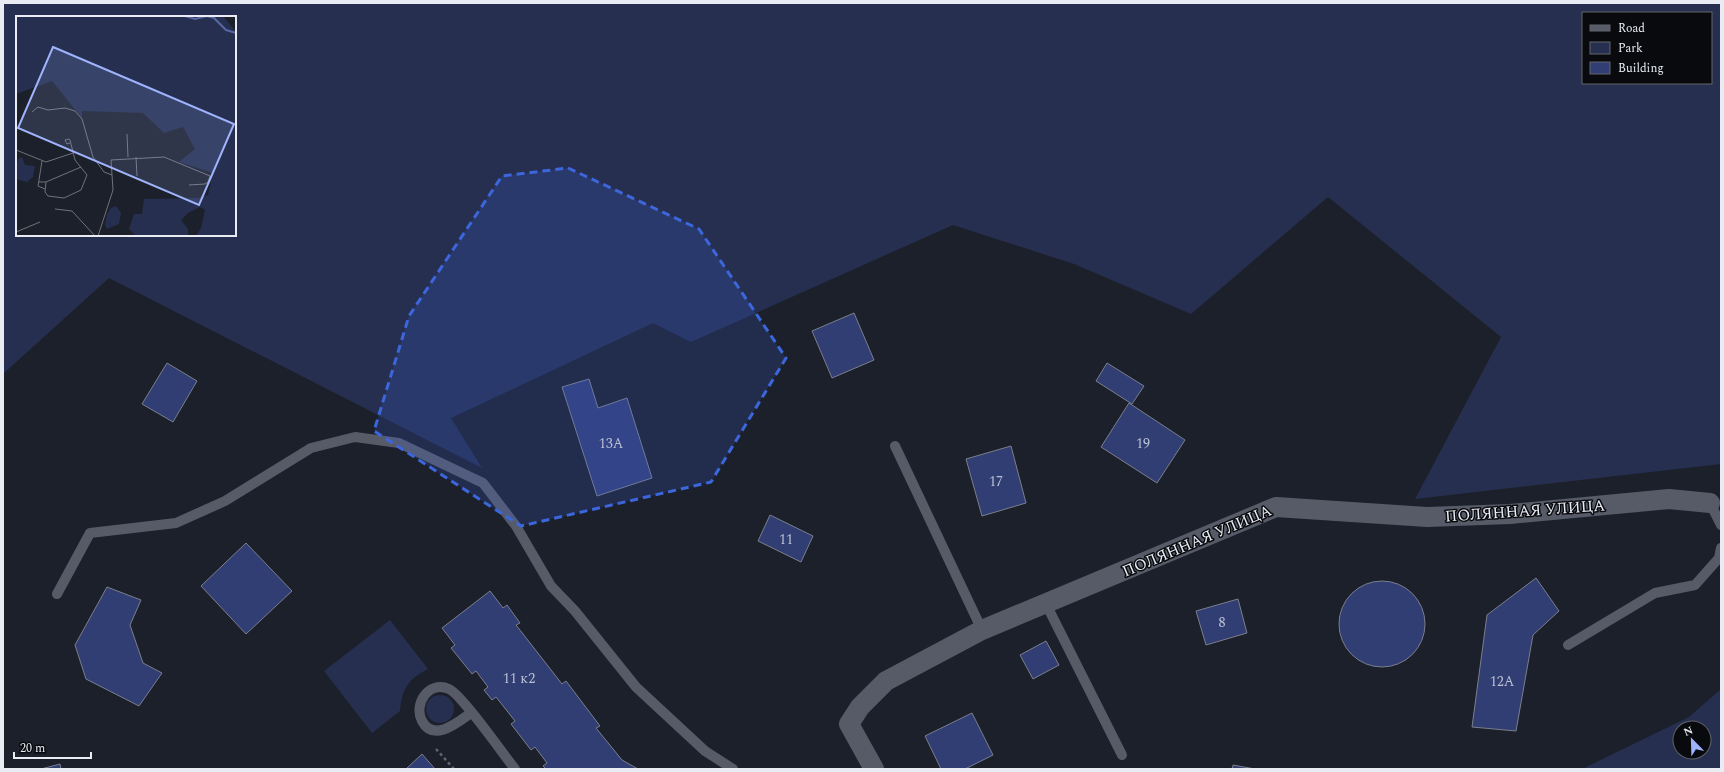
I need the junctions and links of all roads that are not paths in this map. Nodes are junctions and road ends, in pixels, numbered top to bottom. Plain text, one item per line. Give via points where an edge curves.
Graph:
1 (895, 446) dead end
2 (1710, 504) joint
3 (1721, 525) edge
4 (1721, 548) edge
5 (57, 594) dead end
6 (1046, 604) junction
7 (982, 630) junction
8 (1568, 645) dead end
9 (471, 713) junction
10 (1122, 755) dead end
11 (514, 769) edge
12 (733, 769) edge
13 (874, 769) edge

1 - 7 lane
2 - 3 lane
2 - 6 street, ПОЛЯННАЯ УЛИЦА via 1669,499 1510,514 1427,517 1276,507
4 - 8 lane via 1720,558 1695,585 1655,593
5 - 12 lane via 90,533 176,523 225,501 311,448 355,437 399,443 483,483 516,526 551,586 575,611 636,687 706,751
6 - 7 street, ПОЛЯННАЯ УЛИЦА
6 - 10 lane
7 - 13 street, ПОЛЯННАЯ УЛИЦА via 886,681 860,707 849,724
9 - 9 lane via 443,730 432,729 423,722 418,712 420,701 426,692 437,687 448,689
9 - 11 lane

